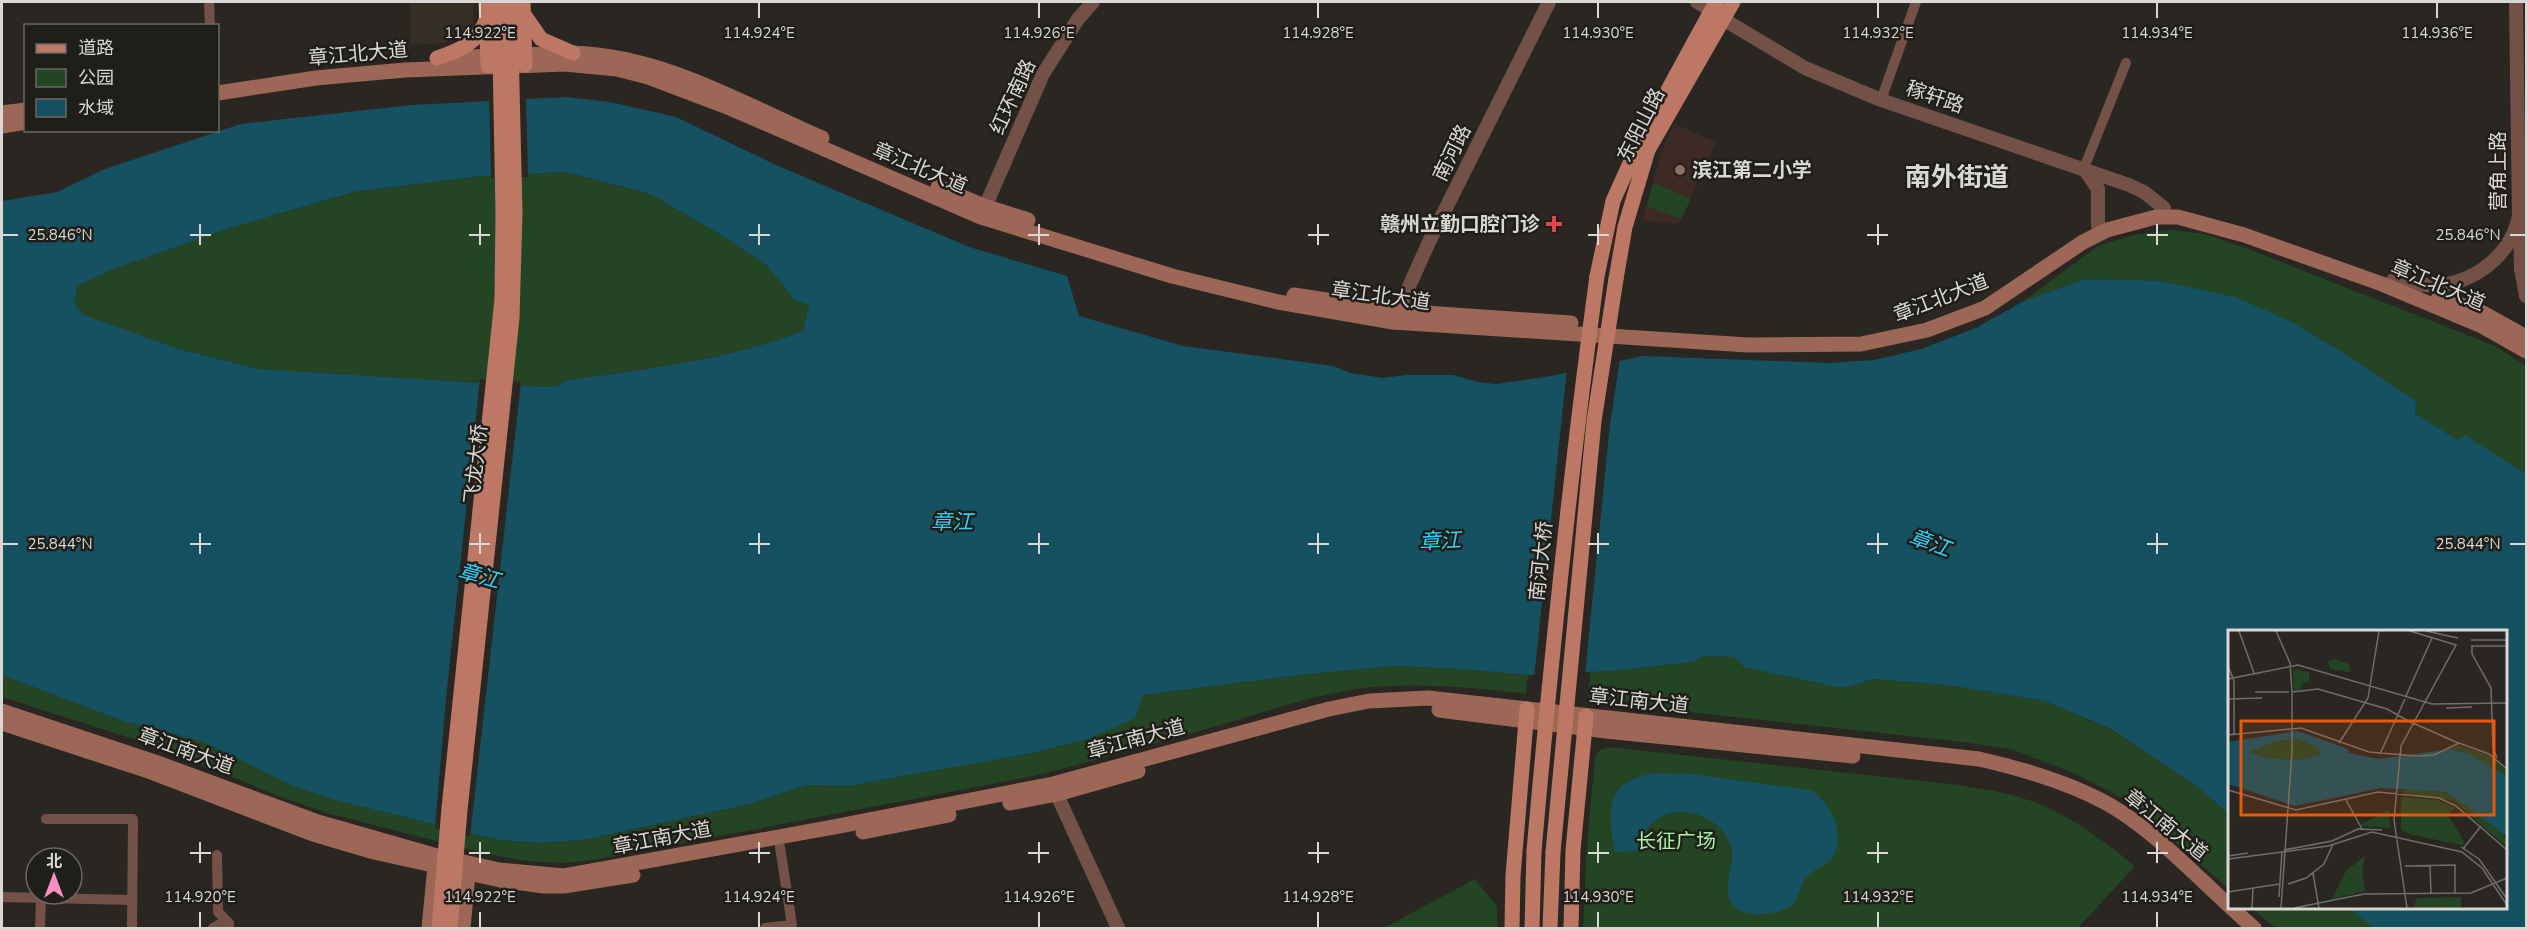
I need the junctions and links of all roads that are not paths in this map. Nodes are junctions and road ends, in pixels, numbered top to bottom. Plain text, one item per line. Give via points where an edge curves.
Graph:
1 (209, 2) edge
2 (486, 2) edge
3 (499, 2) edge
4 (510, 2) edge
5 (1093, 2) edge
6 (1549, 2) edge
7 (1697, 2) edge
8 (1733, 2) edge
9 (1916, 2) edge
10 (2516, 2) edge
11 (523, 7) edge
12 (1717, 10) edge
13 (487, 18) junction
14 (210, 24) edge
15 (573, 53) junction
16 (437, 58) junction
17 (525, 59) junction
18 (488, 61) junction
19 (2126, 63) dead end
20 (2524, 72) edge
21 (219, 82) edge
22 (219, 93) edge
23 (1881, 100) junction
24 (24, 110) edge
25 (2, 113) edge
26 (24, 122) edge
27 (2, 126) edge
28 (2084, 168) junction
29 (982, 212) junction
30 (2165, 212) junction
31 (2518, 216) junction
32 (2098, 226) junction
33 (1597, 276) joint
34 (1616, 279) joint
35 (2393, 280) junction
36 (2526, 296) edge
37 (1395, 316) junction
38 (2523, 331) edge
39 (2495, 333) junction
40 (2526, 351) edge
41 (2, 711) edge
42 (1526, 715) junction
43 (1586, 716) junction
44 (2, 723) edge
45 (1055, 789) junction
46 (46, 819) dead end
47 (780, 847) junction
48 (217, 855) dead end
49 (435, 866) junction
50 (468, 874) junction
51 (2, 897) edge
52 (24, 898) edge
53 (84, 899) edge
54 (132, 900) junction
55 (2228, 904) edge
56 (41, 906) edge
57 (2233, 909) edge
58 (228, 925) edge
59 (40, 928) edge
60 (132, 928) edge
61 (213, 928) edge
62 (429, 928) edge
63 (439, 928) edge
64 (450, 928) edge
65 (463, 928) edge
66 (765, 928) edge
67 (1118, 928) edge
68 (1512, 928) edge
69 (1532, 928) edge
70 (1550, 928) edge
71 (1571, 928) edge
72 (2243, 928) edge
73 (2254, 928) edge

1 - 14 street
2 - 13 main road
3 - 63 main road, 飞龙大桥, bridge via 502,299
4 - 64 main road, 飞龙大桥, bridge via 515,213 512,318
5 - 29 street, 红环南路 via 1043,74
6 - 37 street, 南河路
7 - 12 street, 稼轩路
8 - 12 main road, 东阳山路
9 - 23 street
10 - 20 street, 营角上路
11 - 15 main road via 541,39
11 - 17 main road
12 - 23 street, 稼轩路 via 1805,68
12 - 33 main road, 东阳山路 via 1638,145 1613,201
12 - 34 main road, 东阳山路 via 1648,150 1625,227
13 - 16 main road via 479,34 465,48
13 - 18 main road
15 - 17 main road, 章江北大道
15 - 29 main road, 章江北大道 via 626,59 676,73
16 - 18 main road, 章江北大道
16 - 21 main road, 章江北大道 via 315,68
17 - 18 main road, 章江北大道
17 - 29 main road, 章江北大道 via 599,66 648,77
18 - 22 main road, 章江北大道 via 316,78
19 - 28 street
20 - 31 street, 营角上路
23 - 28 street, 稼轩路
24 - 25 main road
26 - 27 main road
28 - 30 street, 稼轩路 via 2144,192
28 - 32 street via 2098,189
29 - 37 main road, 章江北大道 via 1176,267
30 - 32 main road, 章江北大道 via 2127,214
30 - 35 main road, 章江北大道 via 2197,211 2248,226
30 - 37 main road, 章江北大道 via 2107,230 2083,242 1985,308 1927,330 1861,344 1748,345
30 - 39 main road, 章江北大道 via 2244,235 2382,284
31 - 35 street, 营角上路 via 2516,230 2504,250 2468,278 2436,285
31 - 36 street
32 - 37 main road, 章江北大道 via 1982,301 1925,323 1861,336 1798,339
33 - 69 main road, 南河大桥, bridge via 1548,686 1534,850
34 - 70 main road, 南河大桥, bridge via 1594,421 1553,852
35 - 38 main road, 章江北大道
38 - 39 main road
39 - 40 main road, 章江北大道
41 - 45 main road, 章江南大道 via 318,822 437,856 546,876 602,871
42 - 43 main road, 章江南大道
42 - 45 main road, 章江南大道 via 1428,698 1369,701 1264,726
42 - 68 main road
42 - 72 main road, 章江南大道 via 1978,768 2029,780 2104,811 2146,841
43 - 55 main road, 章江南大道 via 1979,759 2031,771 2109,804 2150,834
43 - 71 main road via 1573,850
44 - 49 main road, 章江南大道 via 151,772 313,834
45 - 47 main road, 章江南大道
45 - 67 street
46 - 54 street via 133,819
47 - 50 main road, 章江南大道 via 564,886 525,885
47 - 66 street via 792,925
48 - 58 street via 218,912
49 - 50 main road, 章江南大道
49 - 62 main road
50 - 65 main road
51 - 52 street
53 - 54 street
54 - 60 street
56 - 59 street
57 - 73 main road, 章江南大道
58 - 61 street

